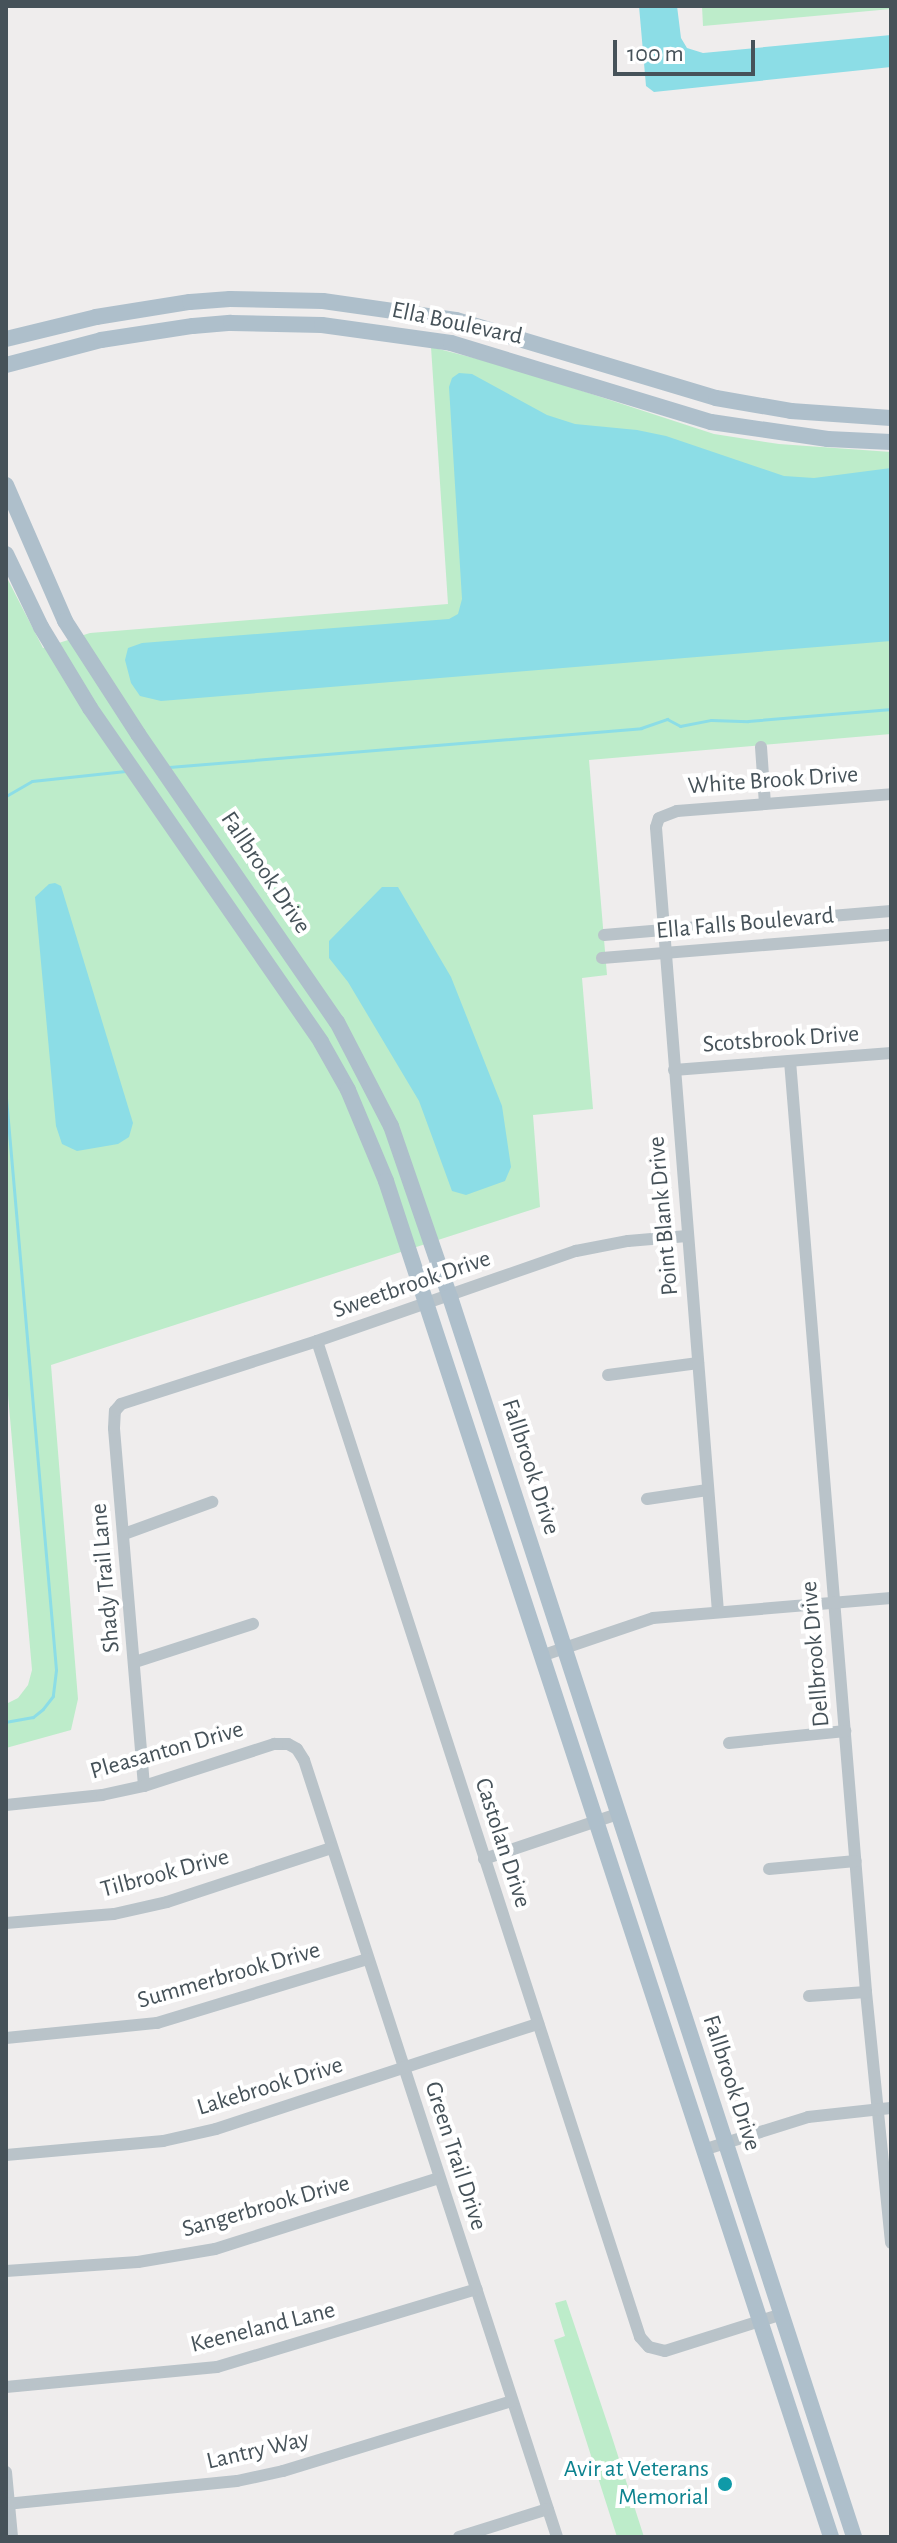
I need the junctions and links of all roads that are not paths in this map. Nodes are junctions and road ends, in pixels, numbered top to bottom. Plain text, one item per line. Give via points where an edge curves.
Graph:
1 (248, 299) junction
2 (456, 320) junction
3 (250, 323) junction
4 (6, 339) edge
5 (451, 343) junction
6 (6, 365) edge
7 (883, 418) edge
8 (882, 442) edge
9 (6, 485) edge
10 (6, 554) edge
11 (53, 597) junction
12 (31, 608) junction
13 (142, 740) junction
14 (761, 747) dead end
15 (125, 760) junction
16 (891, 794) edge
17 (765, 804) junction
18 (659, 818) joint
19 (891, 911) edge
20 (661, 928) junction
21 (604, 935) dead end
22 (891, 935) edge
23 (664, 953) junction
24 (602, 958) dead end
25 (891, 1053) edge
26 (790, 1061) junction
27 (674, 1070) junction
28 (368, 1079) junction
29 (348, 1090) junction
30 (687, 1236) junction
31 (450, 1297) junction
32 (428, 1304) junction
33 (317, 1341) junction
34 (698, 1363) junction
35 (608, 1375) dead end
36 (154, 1391) joint
37 (500, 1450) junction
38 (476, 1458) junction
39 (707, 1490) junction
40 (647, 1499) dead end
41 (212, 1502) dead end
42 (124, 1534) junction
43 (891, 1598) edge
44 (834, 1602) junction
45 (718, 1612) junction
46 (253, 1624) dead end
47 (564, 1647) junction
48 (541, 1656) junction
49 (135, 1662) junction
50 (845, 1731) junction
51 (729, 1743) dead end
52 (144, 1786) junction
53 (313, 1788) joint
54 (6, 1805) edge
55 (618, 1814) junction
56 (596, 1823) junction
57 (331, 1848) junction
58 (484, 1859) junction
59 (856, 1861) junction
60 (769, 1869) dead end
61 (6, 1923) edge
62 (368, 1959) junction
63 (673, 1982) junction
64 (650, 1990) junction
65 (866, 1992) junction
66 (809, 1996) dead end
67 (538, 2024) junction
68 (6, 2038) edge
69 (403, 2068) junction
70 (891, 2108) edge
71 (877, 2109) junction
72 (725, 2142) junction
73 (703, 2150) junction
74 (6, 2155) edge
75 (439, 2178) junction
76 (891, 2243) edge
77 (6, 2271) edge
78 (477, 2289) junction
79 (782, 2314) junction
80 (759, 2322) junction
81 (6, 2387) edge
82 (512, 2401) junction
83 (823, 2443) junction
84 (800, 2451) junction
85 (6, 2472) edge
86 (7, 2504) edge
87 (548, 2509) junction
88 (12, 2537) edge
89 (459, 2537) edge
90 (557, 2537) edge
91 (831, 2537) edge
92 (854, 2537) edge

1 - 2 main road, Ella Boulevard via 367,305
1 - 3 main road
1 - 4 main road, Ella Boulevard via 120,313
2 - 5 main road
2 - 7 main road, Ella Boulevard via 716,398
3 - 5 main road, Ella Boulevard via 365,329
3 - 6 main road, Ella Boulevard via 101,340
5 - 8 main road, Ella Boulevard via 711,422
7 - 8 main road
9 - 11 main road, Fallbrook Drive
10 - 12 main road, Fallbrook Drive
11 - 12 main road
11 - 13 main road, Fallbrook Drive
12 - 15 main road, Fallbrook Drive
13 - 15 main road
13 - 28 main road, Fallbrook Drive via 337,1022
14 - 17 street
15 - 29 main road, Fallbrook Drive via 321,1042
16 - 17 street, White Brook Drive
17 - 18 street, White Brook Drive via 677,811
18 - 20 street, Point Blank Drive via 654,839
19 - 20 street, Ella Falls Boulevard
20 - 21 street, Ella Falls Boulevard
20 - 23 street, Point Blank Drive
22 - 23 street, Ella Falls Boulevard
23 - 24 street, Ella Falls Boulevard
23 - 27 street, Point Blank Drive
25 - 26 street, Scotsbrook Drive
26 - 27 street, Scotsbrook Drive
26 - 44 street, Dellbrook Drive
27 - 30 street, Point Blank Drive
28 - 29 main road
28 - 31 main road, Fallbrook Drive via 391,1126
29 - 32 main road, Fallbrook Drive
30 - 31 street, Sweetbrook Drive via 576,1251
30 - 34 street, Point Blank Drive
31 - 32 street, Sweetbrook Drive
31 - 37 main road, Fallbrook Drive
32 - 33 street, Sweetbrook Drive
32 - 38 main road, Fallbrook Drive
33 - 36 street, Sweetbrook Drive
33 - 58 street, Castolan Drive
34 - 35 street
34 - 39 street, Point Blank Drive
36 - 42 street, Shady Trail Lane via 115,1411
37 - 38 main road
37 - 47 main road, Fallbrook Drive
38 - 48 main road, Fallbrook Drive
39 - 40 street
39 - 45 street, Point Blank Drive
41 - 42 street
42 - 49 street, Shady Trail Lane
43 - 44 street
44 - 45 street
44 - 50 street, Dellbrook Drive
45 - 47 street via 653,1618
46 - 49 street
47 - 48 street
47 - 55 main road, Fallbrook Drive
48 - 56 main road, Fallbrook Drive
49 - 52 street, Shady Trail Lane
50 - 51 street
50 - 59 street, Dellbrook Drive
52 - 53 street, Pleasanton Drive via 288,1744 304,1760
52 - 54 street, Pleasanton Drive
53 - 57 street, Green Trail Drive
55 - 56 street
55 - 63 main road, Fallbrook Drive
56 - 58 street
56 - 64 main road, Fallbrook Drive
57 - 61 street, Tilbrook Drive via 167,1902 114,1914
57 - 62 street, Green Trail Drive
58 - 67 street, Castolan Drive
59 - 60 street
59 - 65 street, Dellbrook Drive
62 - 68 street, Summerbrook Drive via 157,2023
62 - 69 street, Green Trail Drive
63 - 64 main road
63 - 72 main road, Fallbrook Drive
64 - 73 main road, Fallbrook Drive
65 - 66 street
65 - 71 street, Dellbrook Drive
67 - 69 street, Lakebrook Drive
67 - 80 street, Castolan Drive via 640,2337 657,2351 674,2350
69 - 74 street, Lakebrook Drive via 163,2141
69 - 75 street, Green Trail Drive
70 - 71 street
71 - 72 street via 808,2117
71 - 76 street, Dellbrook Drive
72 - 73 street
72 - 79 main road, Fallbrook Drive
73 - 80 main road, Fallbrook Drive
75 - 77 street, Sangerbrook Drive via 215,2249 138,2262
75 - 78 street, Green Trail Drive
78 - 81 street, Keeneland Lane via 217,2367
78 - 82 street, Green Trail Drive
79 - 80 street
79 - 83 main road, Fallbrook Drive
80 - 84 main road, Fallbrook Drive
82 - 86 street, Lantry Way via 237,2481
82 - 87 street, Green Trail Drive
83 - 84 main road
83 - 92 main road, Fallbrook Drive
84 - 91 main road, Fallbrook Drive
85 - 86 street
86 - 88 street
87 - 89 street
87 - 90 street, Green Trail Drive

